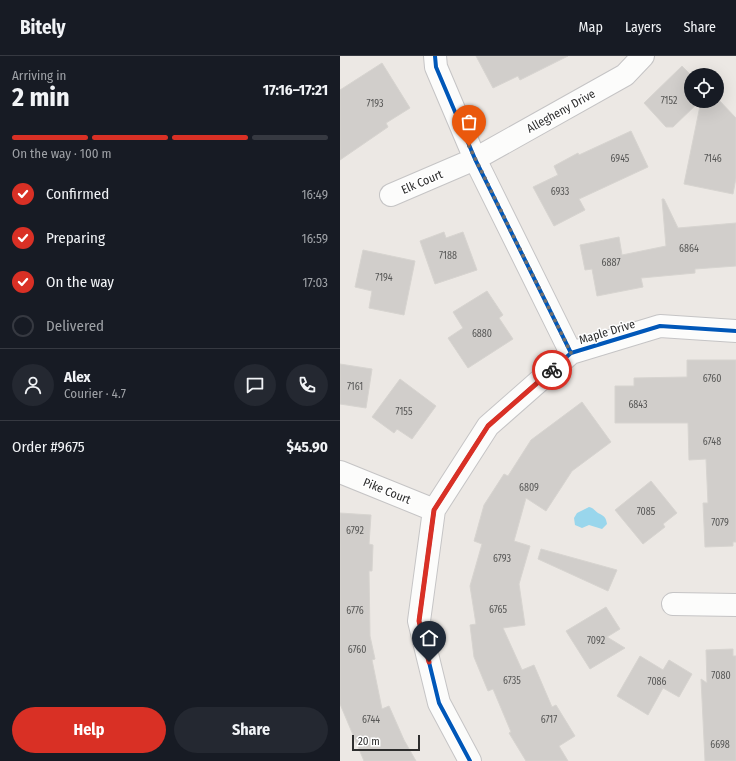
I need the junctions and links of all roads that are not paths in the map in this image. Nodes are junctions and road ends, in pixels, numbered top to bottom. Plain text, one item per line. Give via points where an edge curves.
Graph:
1 (435, 56) edge
2 (642, 56) edge
3 (475, 159) junction
4 (391, 195) dead end
5 (736, 331) edge
6 (571, 353) junction
7 (340, 472) edge
8 (434, 510) junction
9 (673, 604) dead end
10 (736, 605) edge
11 (470, 761) edge

1 - 3 street via 436,66
2 - 3 street, Allegheny Drive via 625,75
3 - 4 street, Elk Court
3 - 6 street
5 - 6 street, Maple Drive via 660,326
6 - 8 street, Maple Drive via 488,426
7 - 8 street, Pike Court
8 - 11 street, Maple Drive via 419,621 439,703
9 - 10 street

